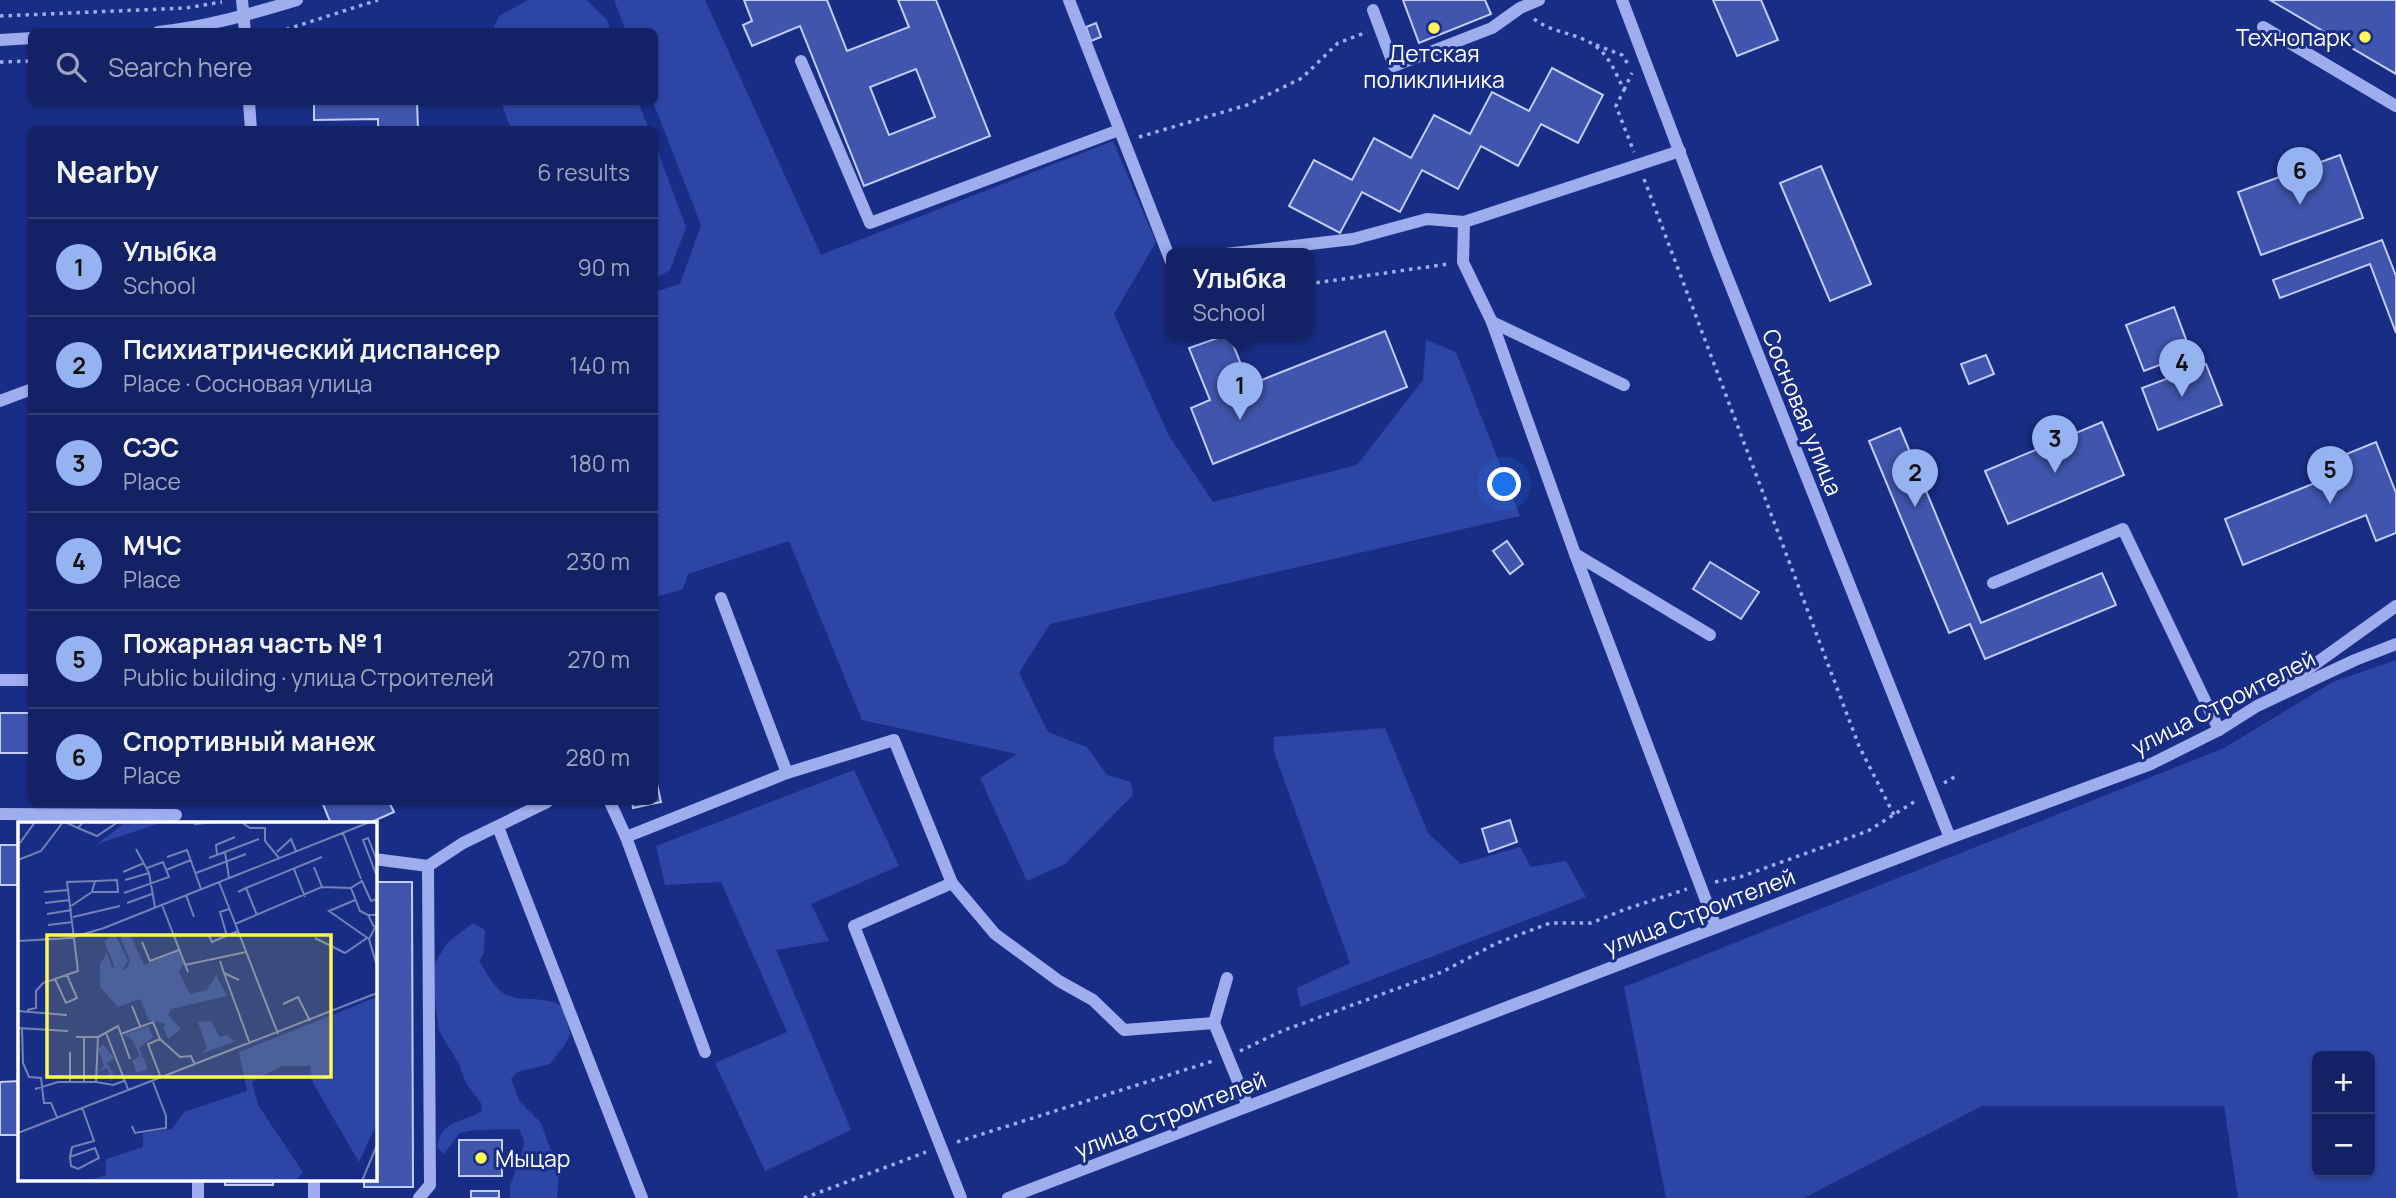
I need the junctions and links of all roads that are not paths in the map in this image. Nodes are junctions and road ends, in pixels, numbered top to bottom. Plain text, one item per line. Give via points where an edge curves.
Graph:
1 (242, 0) edge
2 (298, 0) edge
3 (1069, 0) edge
4 (1539, 0) edge
5 (1622, 0) edge
6 (1518, 4) edge
7 (1373, 9) dead end
8 (244, 16) junction
9 (2263, 27) dead end
10 (193, 28) edge
11 (245, 28) edge
12 (28, 38) edge
13 (0, 40) edge
14 (801, 61) dead end
15 (249, 105) edge
16 (2396, 106) edge
17 (251, 126) edge
18 (1121, 136) junction
19 (1680, 151) junction
20 (1464, 222) junction
21 (1166, 248) edge
22 (1277, 248) edge
23 (1492, 322) junction
24 (1624, 385) dead end
25 (28, 390) edge
26 (0, 401) edge
27 (1576, 554) junction
28 (1993, 583) dead end
29 (721, 598) dead end
30 (2396, 606) edge
31 (1710, 635) dead end
32 (2396, 644) edge
33 (0, 680) edge
34 (28, 680) edge
35 (2257, 706) junction
36 (2219, 730) junction
37 (788, 773) junction
38 (541, 805) edge
39 (611, 805) edge
40 (0, 814) edge
41 (176, 815) dead end
42 (498, 827) junction
43 (626, 837) junction
44 (1950, 838) junction
45 (376, 859) edge
46 (428, 866) junction
47 (952, 883) junction
48 (1716, 928) junction
49 (1227, 978) dead end
50 (1214, 1023) junction
51 (705, 1052) dead end
52 (1248, 1106) junction
53 (198, 1180) edge
54 (314, 1180) edge
55 (198, 1198) edge
56 (314, 1198) edge
57 (419, 1198) edge
58 (642, 1198) edge
59 (961, 1198) edge
60 (1008, 1198) edge

1 - 8 street
2 - 8 street
3 - 18 street
4 - 6 street
5 - 19 street, Сосновая улица
6 - 7 street via 1492,28 1394,66
8 - 10 street
8 - 11 street
9 - 16 street
12 - 13 street
14 - 18 street via 870,223
15 - 17 street
18 - 21 street
19 - 20 street
19 - 44 street, Сосновая улица
20 - 22 street via 1427,219 1353,239
20 - 23 street via 1464,262
23 - 24 street
23 - 27 street
25 - 26 street
27 - 31 street
27 - 48 street
28 - 36 street via 2123,529
29 - 37 street
30 - 35 street
32 - 35 street, улица Строителей
33 - 34 street
35 - 36 street, улица Строителей
36 - 44 street, улица Строителей via 2151,764
37 - 43 street
37 - 47 street via 894,740
38 - 42 street
39 - 43 street
40 - 41 street
42 - 46 street
42 - 58 street
43 - 51 street
44 - 48 street, улица Строителей
45 - 46 street
46 - 57 street via 430,1185
47 - 50 street via 995,934 1093,1000 1124,1030
47 - 59 street via 854,926
48 - 52 street, улица Строителей
49 - 50 street
50 - 52 street
52 - 60 street, улица Строителей
53 - 55 street
54 - 56 street

